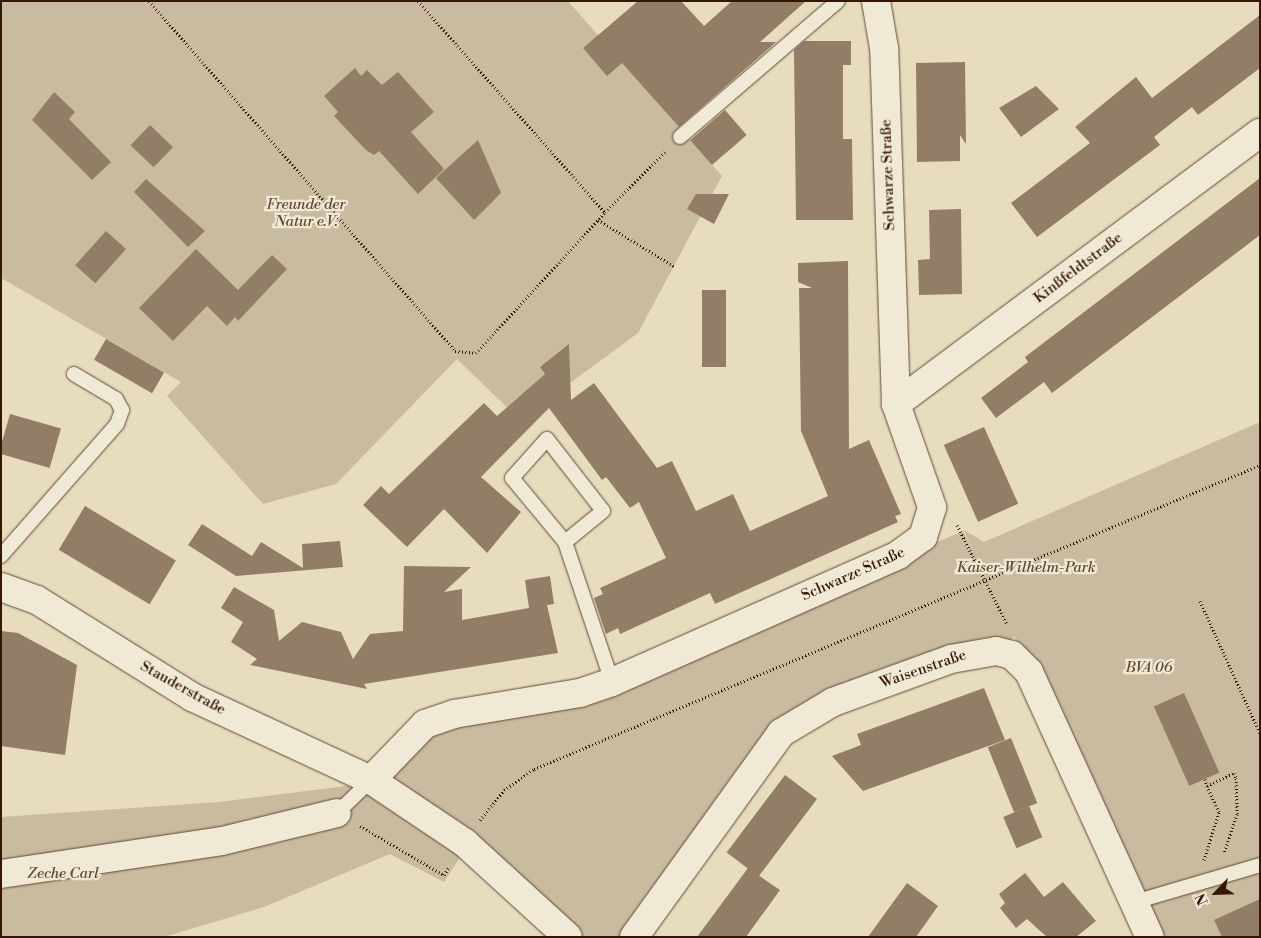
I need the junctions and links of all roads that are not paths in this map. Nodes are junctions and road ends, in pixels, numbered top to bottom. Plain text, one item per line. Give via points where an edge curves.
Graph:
1 (838, 1) edge
2 (876, 1) edge
3 (1260, 133) edge
4 (680, 137) road end
5 (74, 374) dead end
6 (896, 404) junction
7 (565, 542) junction
8 (1, 556) edge
9 (1, 587) edge
10 (612, 682) junction
11 (371, 780) junction
12 (337, 813) joint
13 (1260, 865) edge
14 (1, 874) edge
15 (1131, 903) junction
16 (568, 937) edge
17 (634, 937) edge
18 (1150, 937) edge

1 - 4 lane
2 - 6 street, Schwarze Straße via 884,48
3 - 6 street, Kinßfeldtstraße
5 - 8 lane via 116,399 122,410 117,424
6 - 10 street, Schwarze Straße via 932,507 930,524 911,548
7 - 7 lane via 602,511 547,439 512,478
7 - 10 lane
9 - 11 street, Stauderstraße via 37,600 192,697
10 - 11 street, Schwarze Straße via 580,693 439,718 415,731
11 - 12 lane
11 - 16 street, Stauderstraße via 465,843
12 - 14 street via 222,841
13 - 15 lane
15 - 17 street, Waisenstraße via 1028,672 1012,655 973,652 833,702 782,734
15 - 18 street

